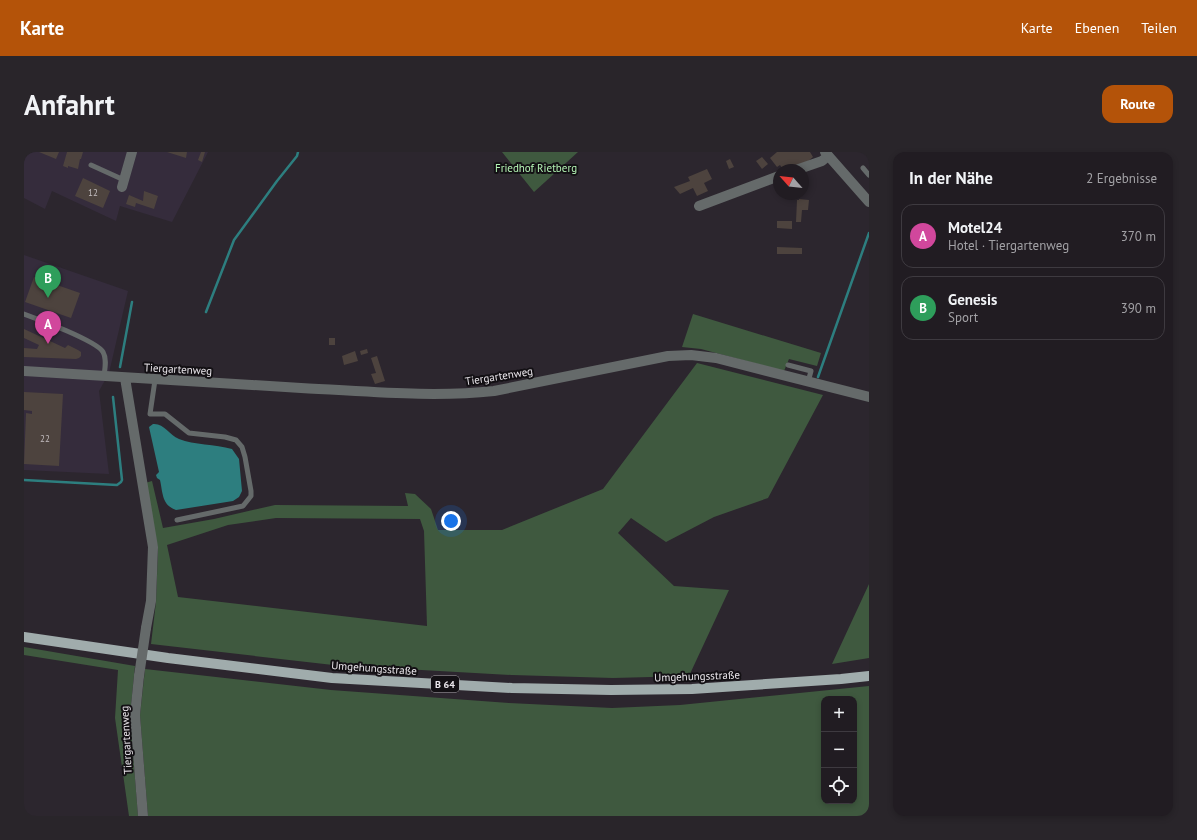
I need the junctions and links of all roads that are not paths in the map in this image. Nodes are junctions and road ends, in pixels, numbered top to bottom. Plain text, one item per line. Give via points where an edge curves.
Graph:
1 (132, 152) edge
2 (826, 154) edge
3 (91, 164) dead end
4 (809, 166) edge
5 (863, 168) dead end
6 (869, 175) edge
7 (773, 178) edge
8 (123, 183) joint
9 (869, 202) edge
10 (699, 206) dead end
11 (24, 314) edge
12 (788, 365) dead end
13 (24, 371) edge
14 (104, 376) junction
15 (125, 378) junction
16 (155, 380) junction
17 (808, 382) junction
18 (869, 397) edge
19 (177, 520) dead end
20 (24, 637) edge
21 (869, 676) edge
22 (143, 816) edge

1 - 8 street
2 - 4 street via 822,161
2 - 9 street
3 - 8 lane
5 - 6 lane
7 - 10 street
11 - 14 lane via 63,329 103,351 106,361
12 - 17 lane via 811,371
13 - 14 street, Tiergartenweg
14 - 15 street, Tiergartenweg
15 - 16 street, Tiergartenweg
15 - 22 street, Tiergartenweg, bridge via 153,547 151,601 138,676 135,715
16 - 17 street, Tiergartenweg via 466,394 494,391 668,356 691,355 716,358
16 - 19 lane via 150,414 165,414 189,433 236,440 242,447 252,491 242,506
17 - 18 street, Tiergartenweg
20 - 21 main road, Umgehungsstraße / B 64 via 332,678 512,688 692,689

